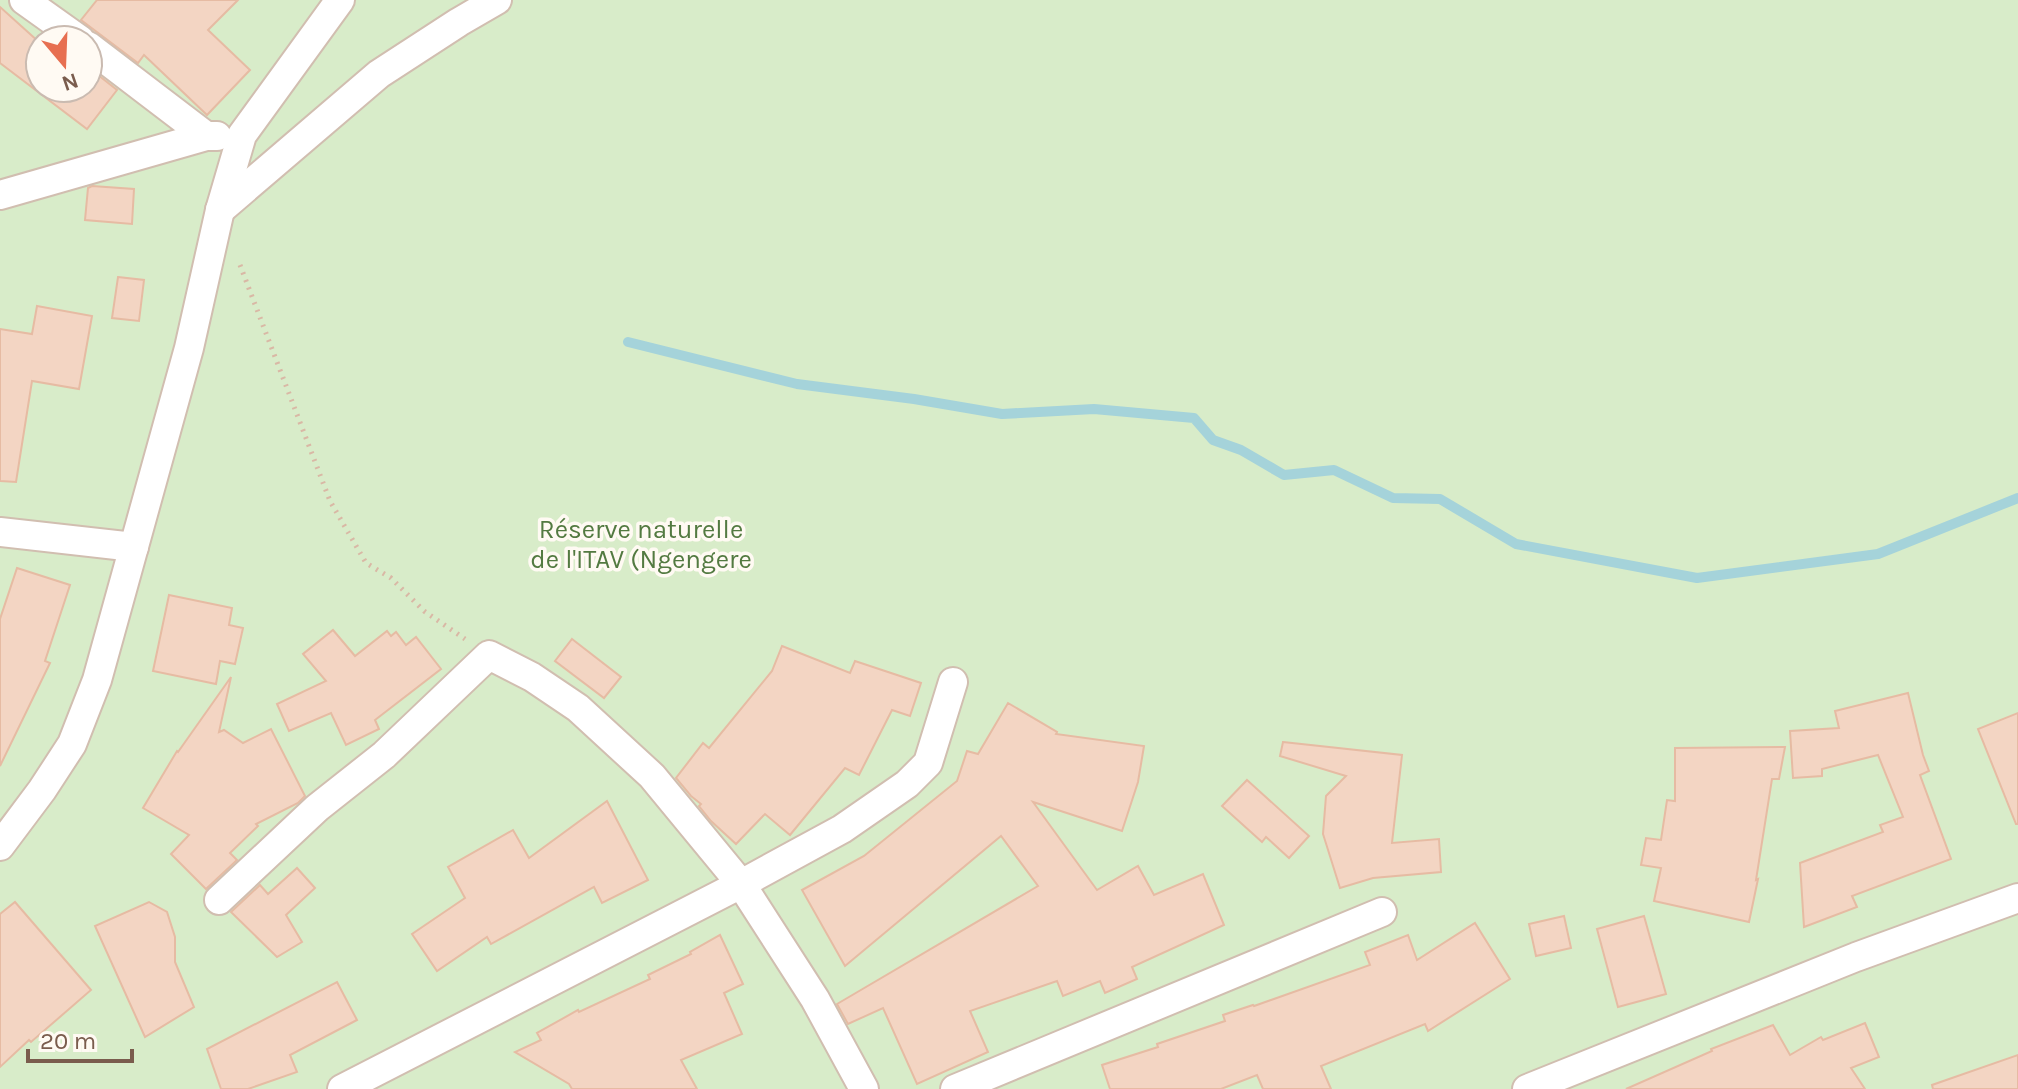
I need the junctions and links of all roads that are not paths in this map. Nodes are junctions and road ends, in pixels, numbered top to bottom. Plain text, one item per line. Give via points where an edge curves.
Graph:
1 (24, 0) edge
2 (340, 0) edge
3 (497, 0) edge
4 (58, 24) edge
5 (104, 58) edge
6 (242, 135) junction
7 (206, 136) junction
8 (0, 195) edge
9 (220, 210) junction
10 (0, 532) edge
11 (134, 547) junction
12 (953, 682) dead end
13 (0, 846) edge
14 (741, 884) junction
15 (2018, 898) edge
16 (219, 900) dead end
17 (1382, 912) dead end
18 (342, 1089) edge
19 (864, 1089) edge
20 (955, 1089) edge
21 (1527, 1089) edge

1 - 4 street
2 - 6 street
3 - 9 street via 379,74
5 - 7 street
6 - 7 street
6 - 9 street
7 - 8 street
9 - 11 street via 189,348
10 - 11 street
11 - 13 street via 97,680 72,744
12 - 14 street via 928,763 907,784 842,829
14 - 16 street via 652,776 578,708 489,655
14 - 18 street
14 - 19 street via 815,999
15 - 21 street
17 - 20 street

